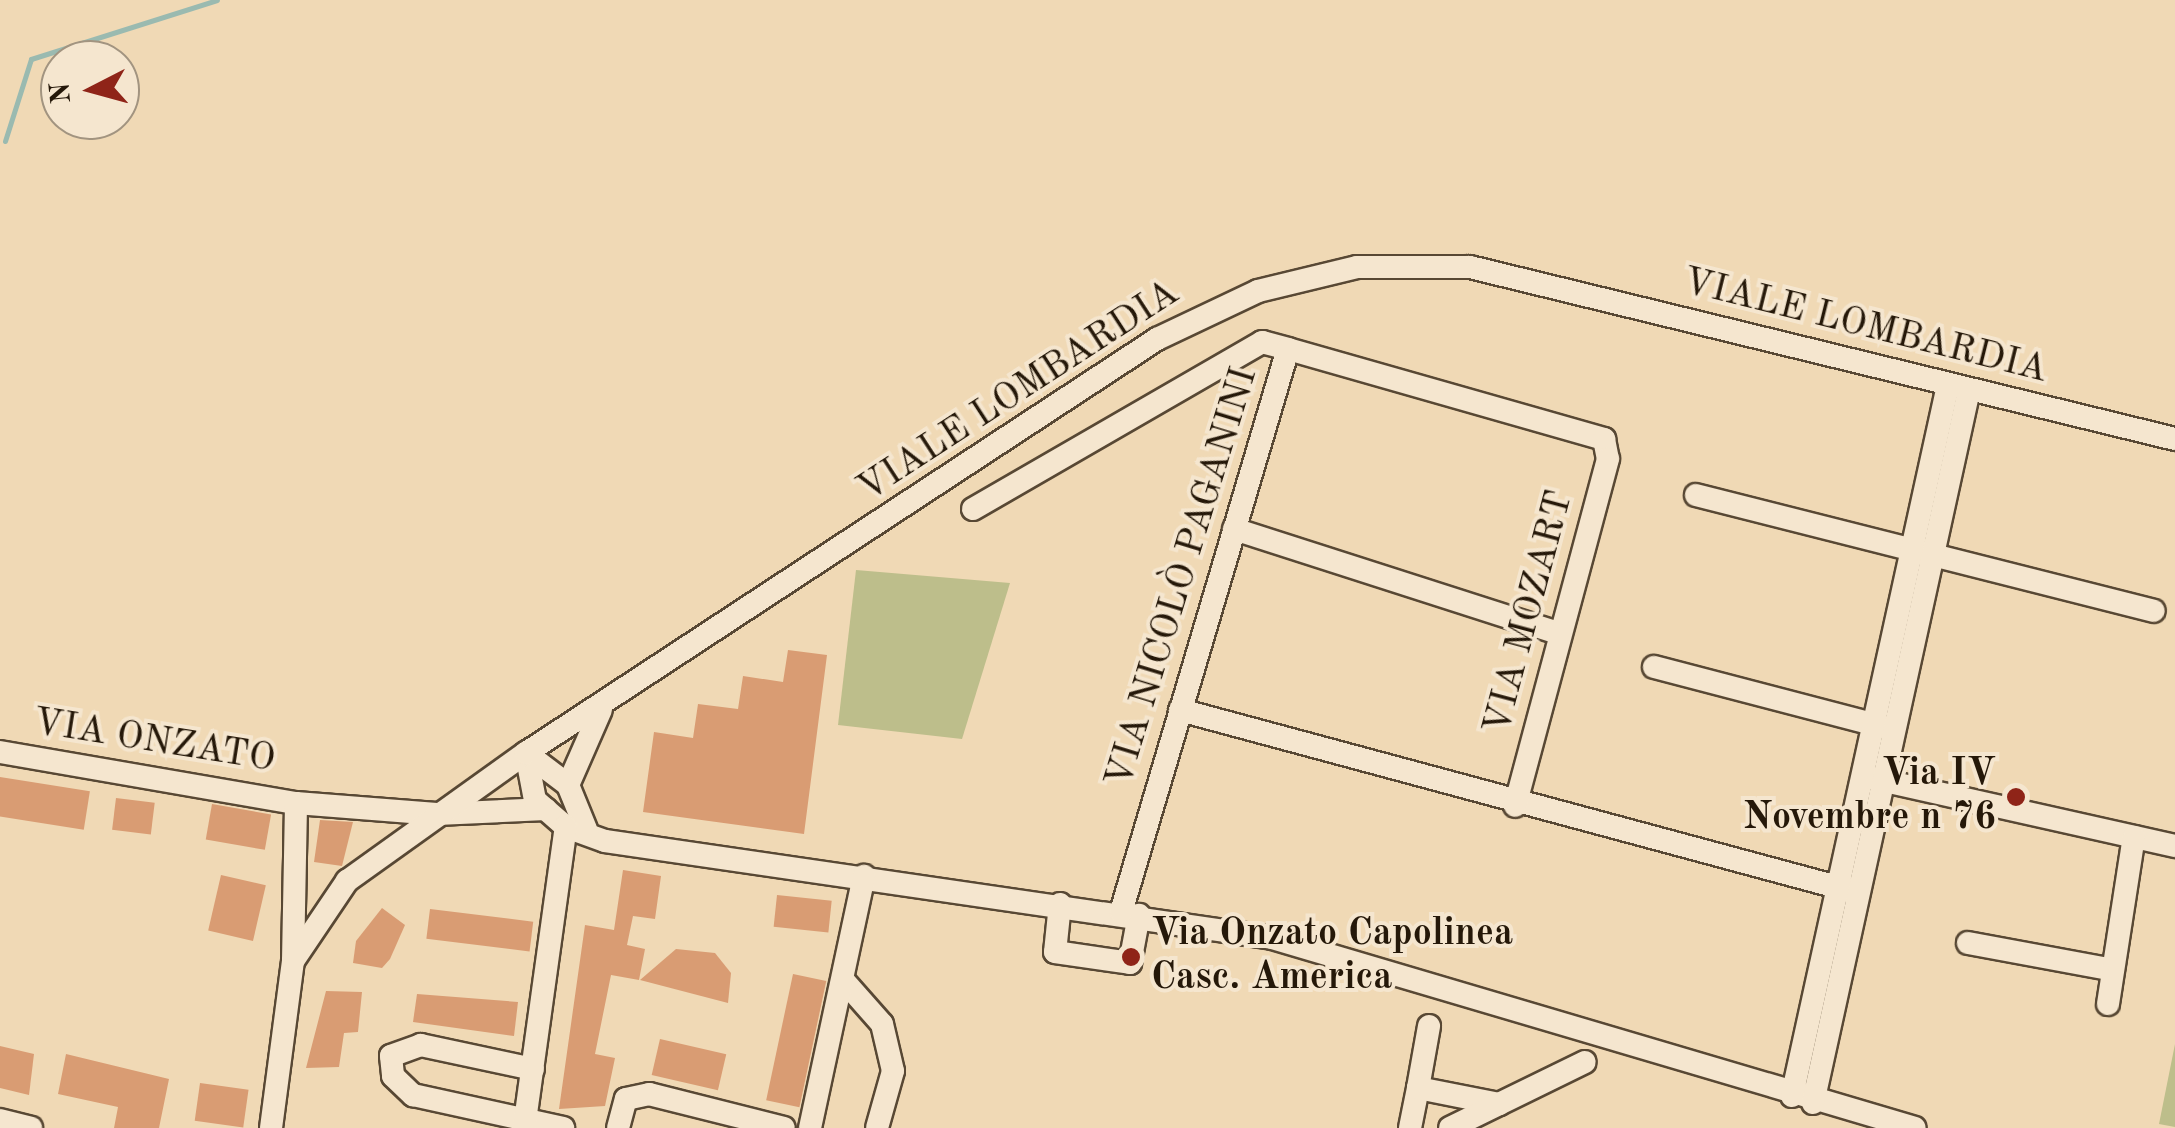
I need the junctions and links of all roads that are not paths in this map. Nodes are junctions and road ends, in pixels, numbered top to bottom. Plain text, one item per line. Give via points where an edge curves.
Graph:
1 (1288, 350) junction
2 (1959, 387) junction
3 (1604, 439) joint
4 (2175, 440) edge
5 (1696, 495) dead end
6 (973, 509) dead end
7 (1234, 529) junction
8 (1924, 557) junction
9 (2154, 611) dead end
10 (1558, 632) junction
11 (1654, 668) dead end
12 (608, 699) junction
13 (1180, 710) junction
14 (1886, 728) junction
15 (0, 752) edge
16 (526, 753) junction
17 (1875, 779) junction
18 (568, 785) junction
19 (296, 804) junction
20 (1515, 806) junction
21 (546, 810) junction
22 (436, 814) junction
23 (586, 832) junction
24 (2134, 837) junction
25 (2175, 846) edge
26 (864, 876) junction
27 (562, 878) junction
28 (1850, 890) junction
29 (1060, 904) junction
30 (1130, 914) junction
31 (1968, 943) dead end
32 (293, 960) junction
33 (2113, 970) junction
34 (844, 981) junction
35 (2108, 1004) dead end
36 (1430, 1026) dead end
37 (1586, 1062) dead end
38 (533, 1069) junction
39 (1418, 1088) junction
40 (1802, 1100) junction
41 (1499, 1104) junction
42 (0, 1120) edge
43 (525, 1124) edge
44 (1464, 1125) edge
45 (1900, 1126) edge
46 (31, 1128) edge
47 (270, 1128) edge
48 (563, 1128) edge
49 (618, 1128) edge
50 (784, 1128) edge
51 (810, 1128) edge
52 (877, 1128) edge
53 (1410, 1128) edge

1 - 3 street, VIA NICOLÒ PAGANINI
1 - 6 street via 1262,342
1 - 7 street, VIA NICOLÒ PAGANINI
2 - 4 street, VIALE LOMBARDIA
2 - 8 street
2 - 12 street, VIALE LOMBARDIA via 1470,267 1310,276 1157,339
3 - 10 street, VIA MOZART via 1608,459
5 - 8 street
7 - 10 street
7 - 13 street, VIA NICOLÒ PAGANINI
8 - 9 street
8 - 14 street
10 - 20 street, VIA MOZART
11 - 14 street
12 - 16 street, VIALE LOMBARDIA
12 - 18 street via 584,733
13 - 20 street
13 - 30 street, VIA NICOLÒ PAGANINI
14 - 17 street
15 - 19 street, VIA ONZATO
16 - 18 street
16 - 21 street
16 - 22 street, VIALE LOMBARDIA
17 - 24 street
17 - 28 street
18 - 23 street
19 - 22 street, VIA ONZATO
19 - 32 street, VIA ONZATO
20 - 28 street
21 - 22 street, VIA ONZATO
21 - 23 street
22 - 32 street, VIALE LOMBARDIA via 347,881
23 - 26 street
23 - 27 street
23 - 27 street
24 - 25 street
24 - 33 street
26 - 29 street
26 - 34 street
27 - 38 street
28 - 40 street
29 - 30 street
29 - 30 street via 1055,952 1130,963
30 - 40 street via 1389,970
31 - 33 street
32 - 47 street, VIA ONZATO
33 - 35 street
34 - 51 street
34 - 52 street via 882,1024 890,1055
36 - 39 street
37 - 41 street
38 - 43 street
38 - 43 street via 421,1045 390,1056 393,1076 413,1096
39 - 41 street
39 - 53 street
40 - 45 street
41 - 44 street
42 - 46 street
43 - 48 street
49 - 50 street via 626,1099 649,1094

